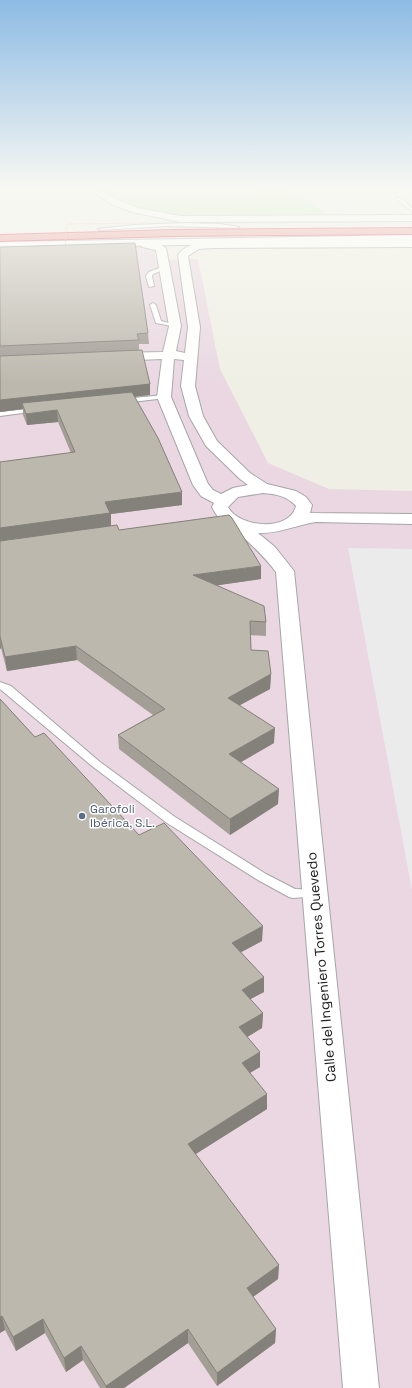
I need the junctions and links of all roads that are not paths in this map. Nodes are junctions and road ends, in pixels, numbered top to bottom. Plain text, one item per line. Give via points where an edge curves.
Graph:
1 (162, 255) edge
2 (183, 255) edge
3 (164, 268) junction
4 (151, 286) dead end
5 (153, 305) dead end
6 (175, 326) junction
7 (102, 358) edge
8 (167, 362) junction
9 (190, 376) junction
10 (164, 397) junction
11 (115, 402) edge
12 (46, 409) edge
13 (0, 414) edge
14 (263, 488) junction
15 (412, 510) edge
16 (218, 512) junction
17 (301, 512) junction
18 (412, 519) edge
19 (239, 525) junction
20 (279, 527) junction
21 (269, 551) junction
22 (0, 685) edge
23 (314, 893) junction
24 (361, 1388) edge

1 - 3 street
2 - 9 street via 194,326
3 - 4 lane via 151,273
3 - 6 street
5 - 6 lane via 158,322
6 - 8 street
7 - 8 street
8 - 9 street via 180,356
8 - 10 street
9 - 14 street via 189,395 196,416 211,443 245,476
10 - 11 lane
10 - 16 street via 201,485
12 - 13 lane
14 - 16 street via 233,493
14 - 17 street via 285,492 300,500
15 - 17 street via 316,507
16 - 19 street
17 - 18 street via 316,517
17 - 20 street
19 - 20 street via 255,528
19 - 21 street, Calle del Ingeniero Torres Quevedo
20 - 21 street via 271,538
21 - 23 street, Calle del Ingeniero Torres Quevedo via 285,571
22 - 23 lane via 7,688 96,764 171,820 293,894
23 - 24 street, Calle del Ingeniero Torres Quevedo

